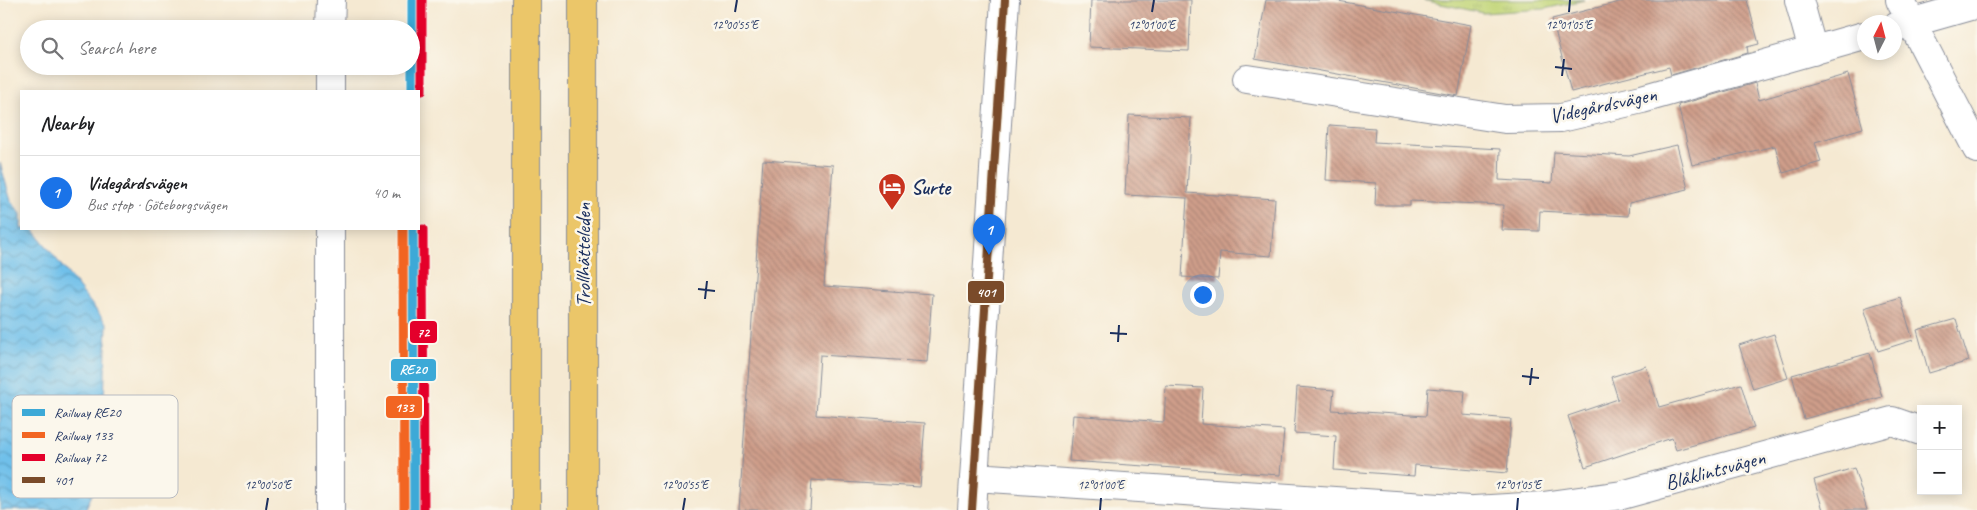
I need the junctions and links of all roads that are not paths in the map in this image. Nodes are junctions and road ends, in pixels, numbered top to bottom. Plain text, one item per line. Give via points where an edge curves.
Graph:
1 (330, 0) edge
2 (526, 0) edge
3 (583, 0) edge
4 (1005, 0) edge
5 (1800, 0) edge
6 (1977, 4) edge
7 (1902, 17) edge
8 (330, 20) edge
9 (1857, 38) edge
10 (1813, 51) junction
11 (330, 75) edge
12 (1247, 79) dead end
13 (330, 90) edge
14 (1977, 149) edge
15 (330, 230) edge
16 (1917, 430) edge
17 (974, 477) junction
18 (330, 510) edge
19 (526, 510) edge
20 (583, 510) edge
21 (972, 510) edge
22 (1470, 510) edge
23 (1474, 510) edge

1 - 8 street
2 - 19 highway
3 - 20 highway, Trollhätteleden
4 - 17 street
5 - 10 street
6 - 7 street
7 - 14 street
9 - 10 street, Videgårdsvägen
10 - 12 street, Videgårdsvägen via 1561,118 1504,119
11 - 13 street
15 - 18 street
16 - 23 street, Blåklintsvägen via 1892,421 1622,495 1543,506
17 - 21 street
17 - 22 street

